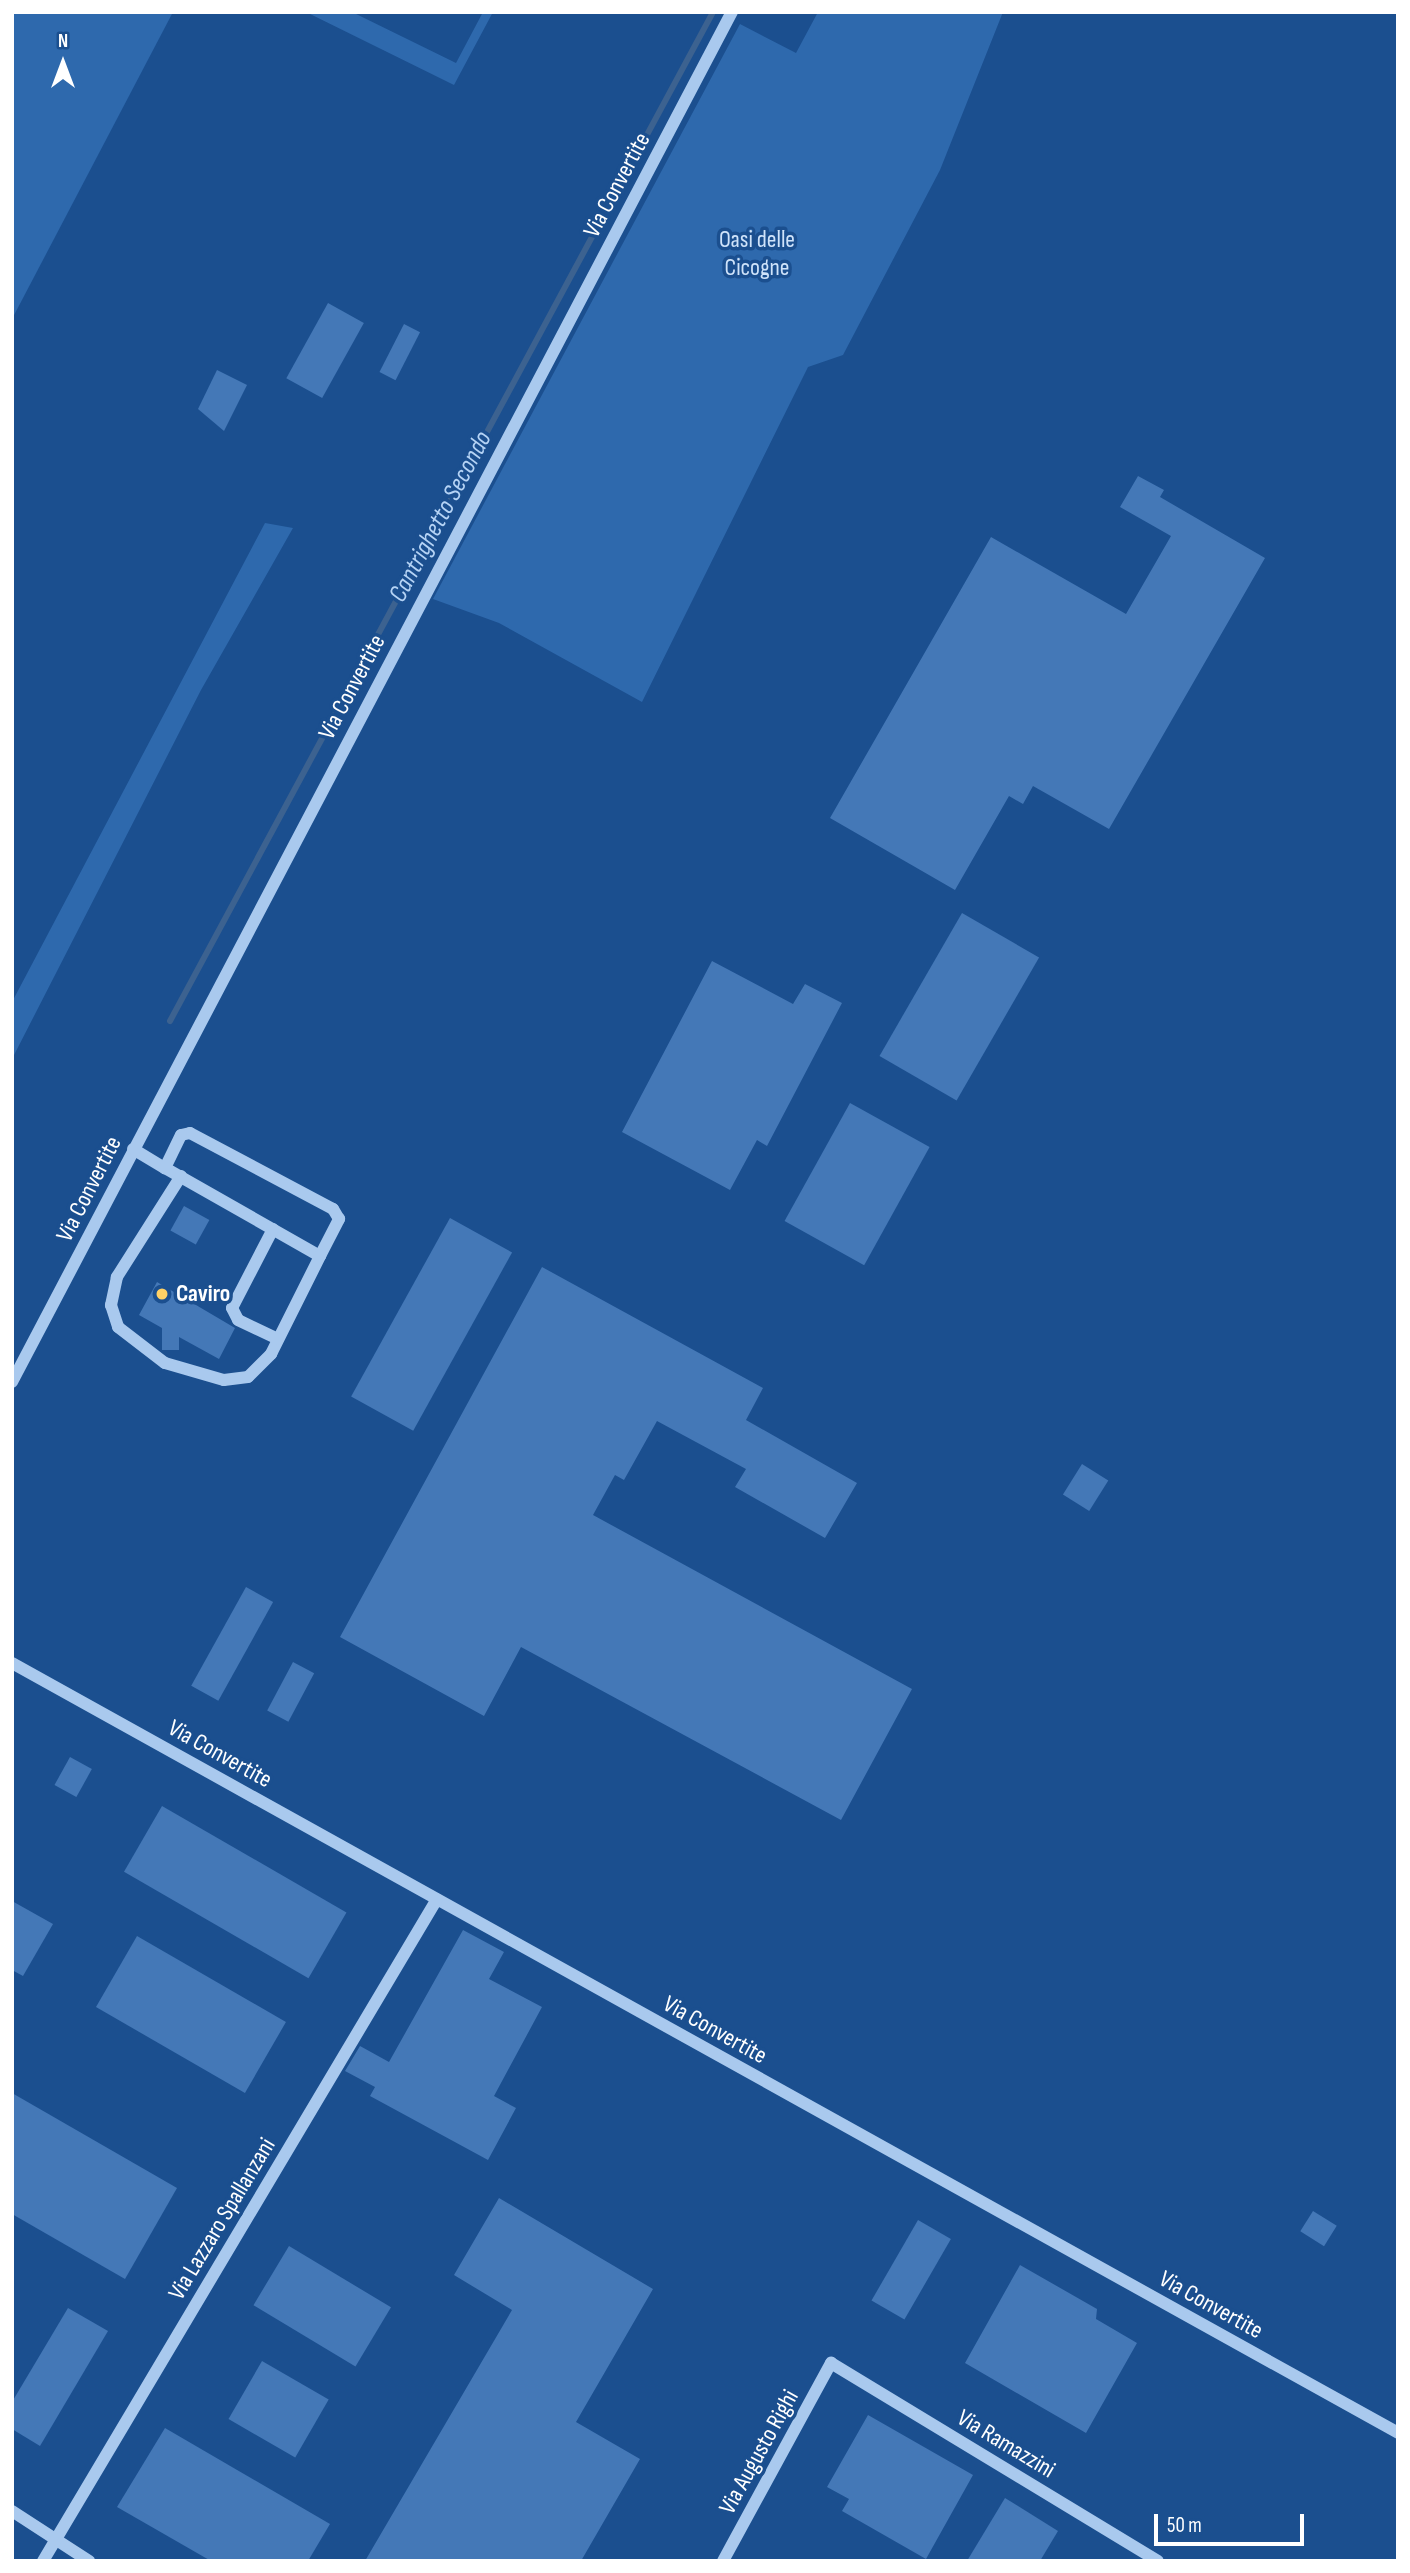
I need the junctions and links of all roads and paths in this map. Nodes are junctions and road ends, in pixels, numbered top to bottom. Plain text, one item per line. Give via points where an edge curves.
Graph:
1 (732, 12) edge
2 (133, 1149) junction
3 (165, 1168) junction
4 (181, 1176) junction
5 (272, 1229) junction
6 (320, 1256) junction
7 (278, 1339) junction
8 (12, 1382) edge
9 (12, 1663) edge
10 (437, 1899) junction
11 (831, 2363) joint
12 (1398, 2433) edge
13 (12, 2511) edge
14 (56, 2538) junction
15 (43, 2561) edge
16 (89, 2561) edge
17 (723, 2561) edge
18 (1158, 2561) edge

1 - 2 street, Via Convertite
2 - 3 street
2 - 8 street, Via Convertite
3 - 4 street
3 - 6 street via 181,1135 190,1133 333,1209 339,1219
4 - 5 street
4 - 7 street via 117,1277 111,1305 118,1327 166,1363 225,1380 248,1377
5 - 6 street
5 - 7 street via 232,1308 238,1320
6 - 7 street
9 - 10 street, Via Convertite
10 - 12 street, Via Convertite
10 - 14 street, Via Lazzaro Spallanzani
11 - 17 street, Via Augusto Righi
11 - 18 street, Via Ramazzini
13 - 14 street
14 - 15 street, Via Lazzaro Spallanzani
14 - 16 street

